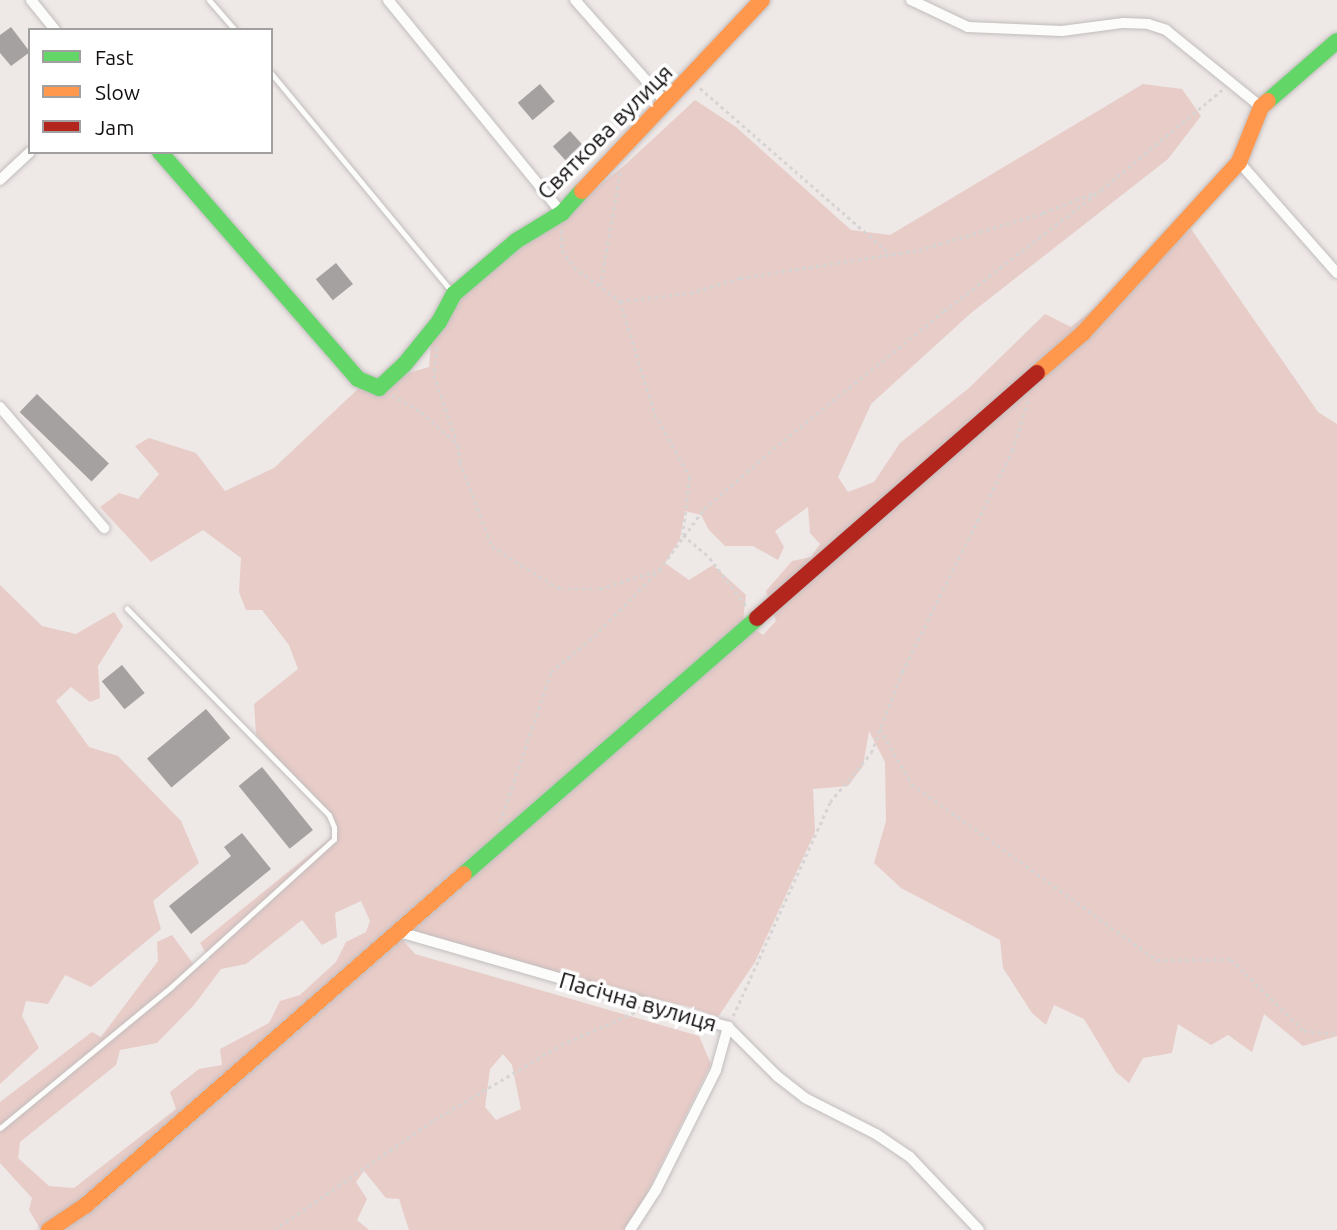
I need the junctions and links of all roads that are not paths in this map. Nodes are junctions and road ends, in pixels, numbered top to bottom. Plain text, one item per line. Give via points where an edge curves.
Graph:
1 (31, 0) edge
2 (209, 0) edge
3 (388, 0) edge
4 (575, 0) edge
5 (911, 0) edge
6 (755, 3) edge
7 (53, 28) edge
8 (232, 28) edge
9 (1337, 41) edge
10 (273, 75) edge
11 (666, 103) junction
12 (1261, 107) junction
13 (28, 154) edge
14 (162, 154) edge
15 (1240, 162) junction
16 (0, 180) edge
17 (562, 213) junction
18 (1337, 273) edge
19 (454, 294) junction
20 (0, 407) edge
21 (104, 528) dead end
22 (127, 608) dead end
23 (396, 932) junction
24 (728, 1027) junction
25 (0, 1128) edge
26 (49, 1230) edge
27 (630, 1230) edge
28 (979, 1230) edge

1 - 7 street
2 - 8 lane
3 - 17 street
4 - 11 street
5 - 12 street via 968,27 1007,31 1148,24 1185,43
6 - 11 street, Святкова вулиця
9 - 12 street
10 - 19 lane
11 - 17 street, Святкова вулиця
12 - 15 street
13 - 16 street
14 - 19 street, Святкова вулиця via 358,379 379,388 439,322
15 - 18 street
15 - 23 street via 1083,333
17 - 19 street, Святкова вулиця via 516,242
20 - 21 street
22 - 25 lane via 329,815 334,839 171,987
23 - 24 street, Пасічна вулиця
23 - 26 street via 86,1205
24 - 27 street via 716,1070 656,1190
24 - 28 street, Пасічна вулиця via 805,1098 910,1157

